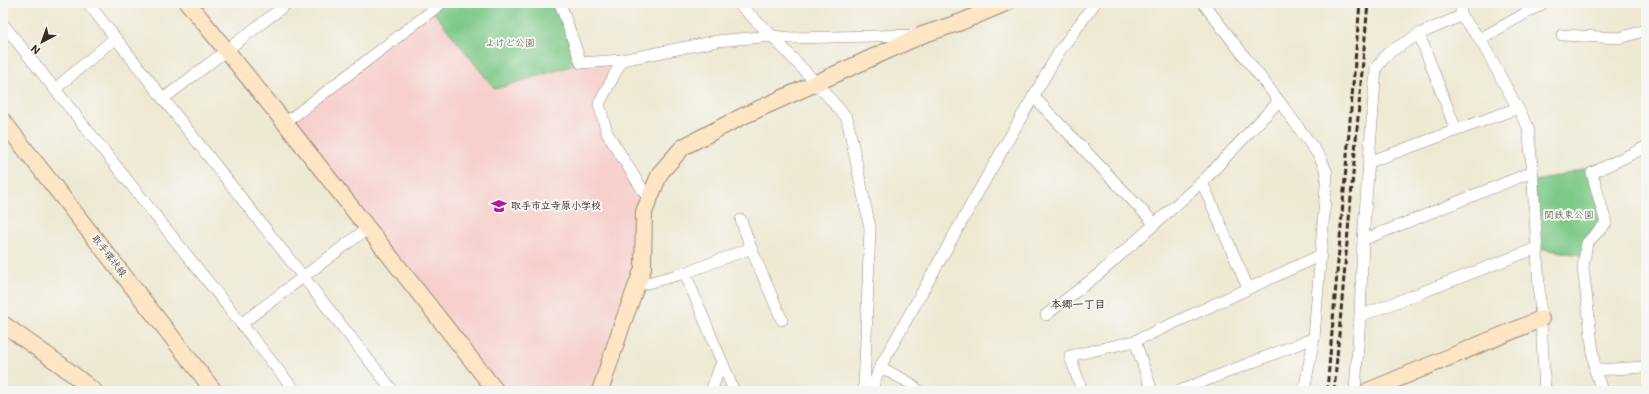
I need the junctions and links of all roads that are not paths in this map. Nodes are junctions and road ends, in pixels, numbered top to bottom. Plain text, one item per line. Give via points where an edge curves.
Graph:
1 (88, 3) edge
2 (188, 3) edge
3 (287, 3) edge
4 (442, 3) edge
5 (560, 3) edge
6 (739, 3) edge
7 (1006, 3) edge
8 (1094, 3) edge
9 (1203, 3) edge
10 (1461, 3) edge
11 (1542, 4) edge
12 (1461, 16) junction
13 (3, 24) edge
14 (1646, 30) edge
15 (1419, 34) junction
16 (922, 35) junction
17 (1562, 35) dead end
18 (772, 36) junction
19 (115, 38) junction
20 (1480, 39) junction
21 (226, 51) junction
22 (622, 60) junction
23 (817, 84) junction
24 (55, 89) junction
25 (1033, 96) junction
26 (163, 99) junction
27 (1279, 101) junction
28 (1518, 108) junction
29 (3, 121) edge
30 (285, 123) junction
31 (1456, 130) junction
32 (1646, 147) edge
33 (1369, 162) junction
34 (1532, 172) junction
35 (1202, 182) junction
36 (649, 200) junction
37 (741, 220) dead end
38 (1155, 224) junction
39 (368, 228) junction
40 (1363, 240) junction
41 (750, 248) junction
42 (1537, 248) junction
43 (1321, 255) junction
44 (685, 273) junction
45 (303, 276) junction
46 (636, 286) junction
47 (1248, 288) junction
48 (1046, 315) dead end
49 (1360, 316) junction
50 (1541, 319) junction
51 (782, 320) dead end
52 (3, 324) edge
53 (241, 324) junction
54 (1314, 338) junction
55 (1135, 341) junction
56 (722, 362) junction
57 (1646, 367) edge
58 (880, 368) junction
59 (1596, 370) junction
60 (1401, 385) edge
61 (94, 391) edge
62 (214, 391) edge
63 (295, 391) edge
64 (393, 391) edge
65 (496, 391) edge
66 (600, 391) edge
67 (711, 391) edge
68 (734, 391) edge
69 (864, 391) edge
70 (871, 391) edge
71 (919, 391) edge
72 (1082, 391) edge
73 (1152, 391) edge
74 (1179, 391) edge
75 (1304, 391) edge
76 (1354, 391) edge
77 (1368, 391) edge
78 (1545, 391) edge
79 (1602, 391) edge

1 - 19 street
2 - 21 street
3 - 21 street
4 - 30 street
5 - 22 street via 581,63
6 - 18 street
7 - 16 street
8 - 25 street via 1059,52
9 - 27 street
10 - 12 street
11 - 20 street
12 - 15 street
12 - 20 street
13 - 24 street
14 - 17 street via 1620,38
15 - 31 street
15 - 33 street via 1388,53 1376,68
16 - 18 street via 791,38
16 - 23 street
18 - 22 street via 717,41
18 - 23 street
19 - 24 street
19 - 26 street
20 - 28 street
21 - 26 street
21 - 30 street
22 - 36 street via 599,104 608,133
23 - 36 street via 741,117 683,147 660,172
23 - 69 street via 846,118 870,228
24 - 53 street
25 - 38 street
25 - 58 street
26 - 45 street
27 - 35 street
27 - 43 street via 1320,157 1327,173
28 - 31 street
28 - 34 street via 1528,127
29 - 62 street, 取手環状線
30 - 39 street
31 - 33 street
32 - 59 street via 1592,173 1606,223 1587,242 1583,267
33 - 40 street
34 - 40 street
34 - 42 street
35 - 38 street
35 - 47 street
36 - 46 street via 644,212 643,268
37 - 41 street
38 - 48 street via 1100,273
39 - 45 street
39 - 65 street
40 - 49 street
41 - 44 street
41 - 51 street
42 - 49 street
42 - 50 street
43 - 47 street
43 - 54 street
44 - 46 street
44 - 56 street
45 - 53 street
45 - 64 street
46 - 66 street
47 - 55 street
49 - 76 street
50 - 60 street
50 - 78 street
52 - 61 street
53 - 63 street
54 - 74 street
54 - 75 street
55 - 72 street via 1070,356
55 - 73 street
56 - 67 street
56 - 68 street
57 - 59 street
58 - 70 street
58 - 71 street via 910,383
59 - 79 street
60 - 77 street

